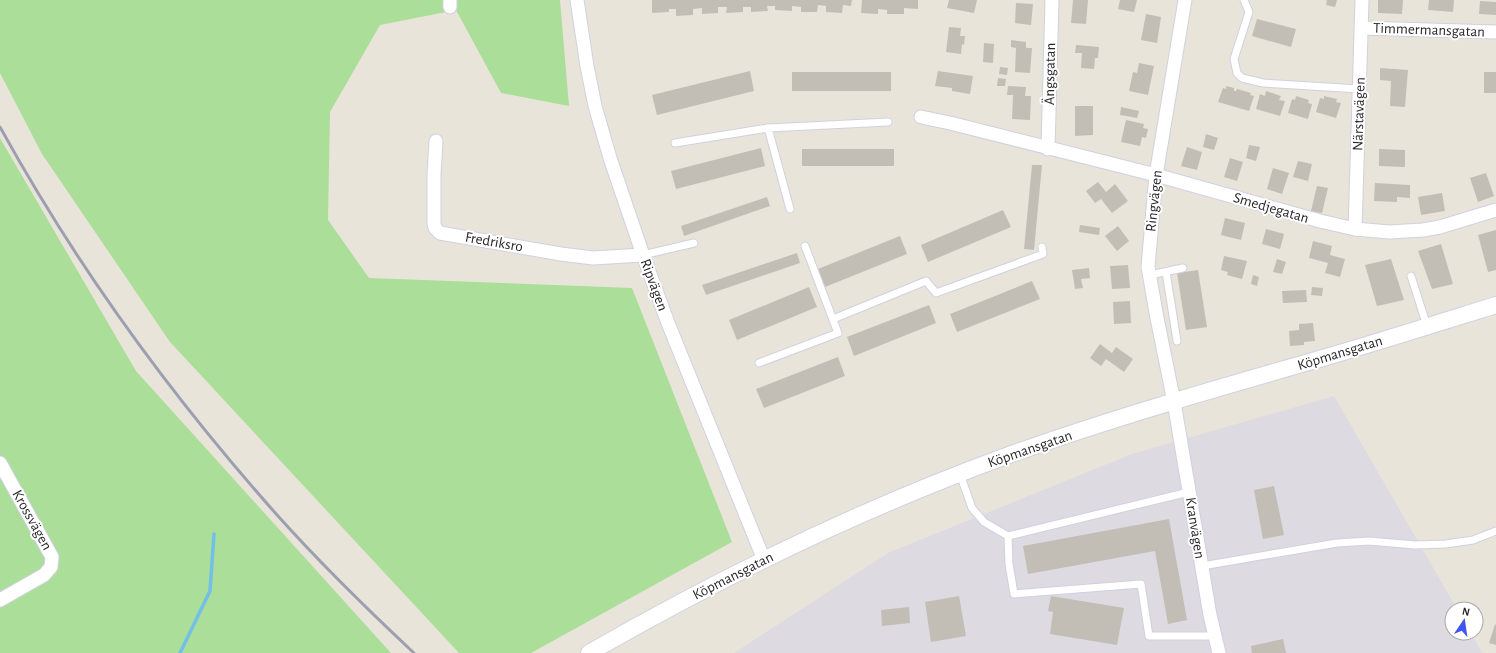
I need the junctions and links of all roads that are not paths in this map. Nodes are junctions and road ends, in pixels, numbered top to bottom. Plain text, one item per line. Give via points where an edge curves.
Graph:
1 (577, 0) edge
2 (1052, 0) edge
3 (1184, 0) edge
4 (1244, 0) edge
5 (1362, 0) edge
6 (1362, 28) junction
7 (1496, 32) edge
8 (1360, 89) junction
9 (921, 117) dead end
10 (888, 122) dead end
11 (768, 128) junction
12 (436, 140) dead end
13 (676, 143) dead end
14 (1048, 149) junction
15 (1156, 176) junction
16 (790, 209) dead end
17 (1496, 210) edge
18 (1355, 229) junction
19 (694, 243) dead end
20 (805, 246) dead end
21 (1042, 247) dead end
22 (643, 255) junction
23 (1183, 268) dead end
24 (1166, 272) junction
25 (1150, 275) junction
26 (1411, 276) dead end
27 (1496, 306) edge
28 (833, 319) junction
29 (1427, 326) junction
30 (1177, 341) dead end
31 (759, 363) dead end
32 (1174, 402) junction
33 (0, 463) edge
34 (960, 474) junction
35 (1190, 492) junction
36 (1496, 531) edge
37 (1008, 536) junction
38 (764, 560) junction
39 (1202, 566) junction
40 (0, 600) edge
41 (1215, 636) junction
42 (589, 653) edge
43 (1219, 653) edge

1 - 22 street, Ripvägen via 595,106
2 - 14 street, Ängsgatan
3 - 15 street, Ringvägen
4 - 8 lane via 1249,12 1234,60 1237,73 1242,78 1263,83
5 - 6 street, Närstavägen
6 - 7 street, Timmermansgatan
6 - 8 street, Närstavägen
8 - 18 street, Närstavägen
9 - 14 street, Smedjegatan
10 - 11 lane
11 - 13 lane
11 - 16 lane
12 - 22 street, Fredriksro via 434,224 440,233 593,258
14 - 15 street, Smedjegatan
15 - 18 street, Smedjegatan
15 - 25 street, Ringvägen via 1148,267
17 - 18 street, Smedjegatan via 1423,230 1389,232
19 - 22 lane
20 - 28 lane
21 - 28 lane via 1043,254 936,293 926,281
22 - 38 street, Ripvägen
23 - 24 lane
24 - 25 lane
24 - 30 lane
25 - 32 street, Ringvägen
26 - 29 lane
27 - 29 street, Köpmansgatan
28 - 31 lane via 838,333
29 - 32 street, Köpmansgatan
32 - 34 street, Köpmansgatan via 1054,440
32 - 35 street, Kranvägen
33 - 40 street, Krossvägen via 52,557 51,567 44,575
34 - 37 lane via 972,508 984,522
34 - 38 street, Köpmansgatan via 858,516
35 - 37 lane
35 - 39 street, Kranvägen
36 - 39 lane via 1473,540 1446,544 1369,540
37 - 41 lane via 1014,594 1141,584 1149,636
38 - 42 street, Köpmansgatan
39 - 41 street, Kranvägen
41 - 43 street, Kranvägen

